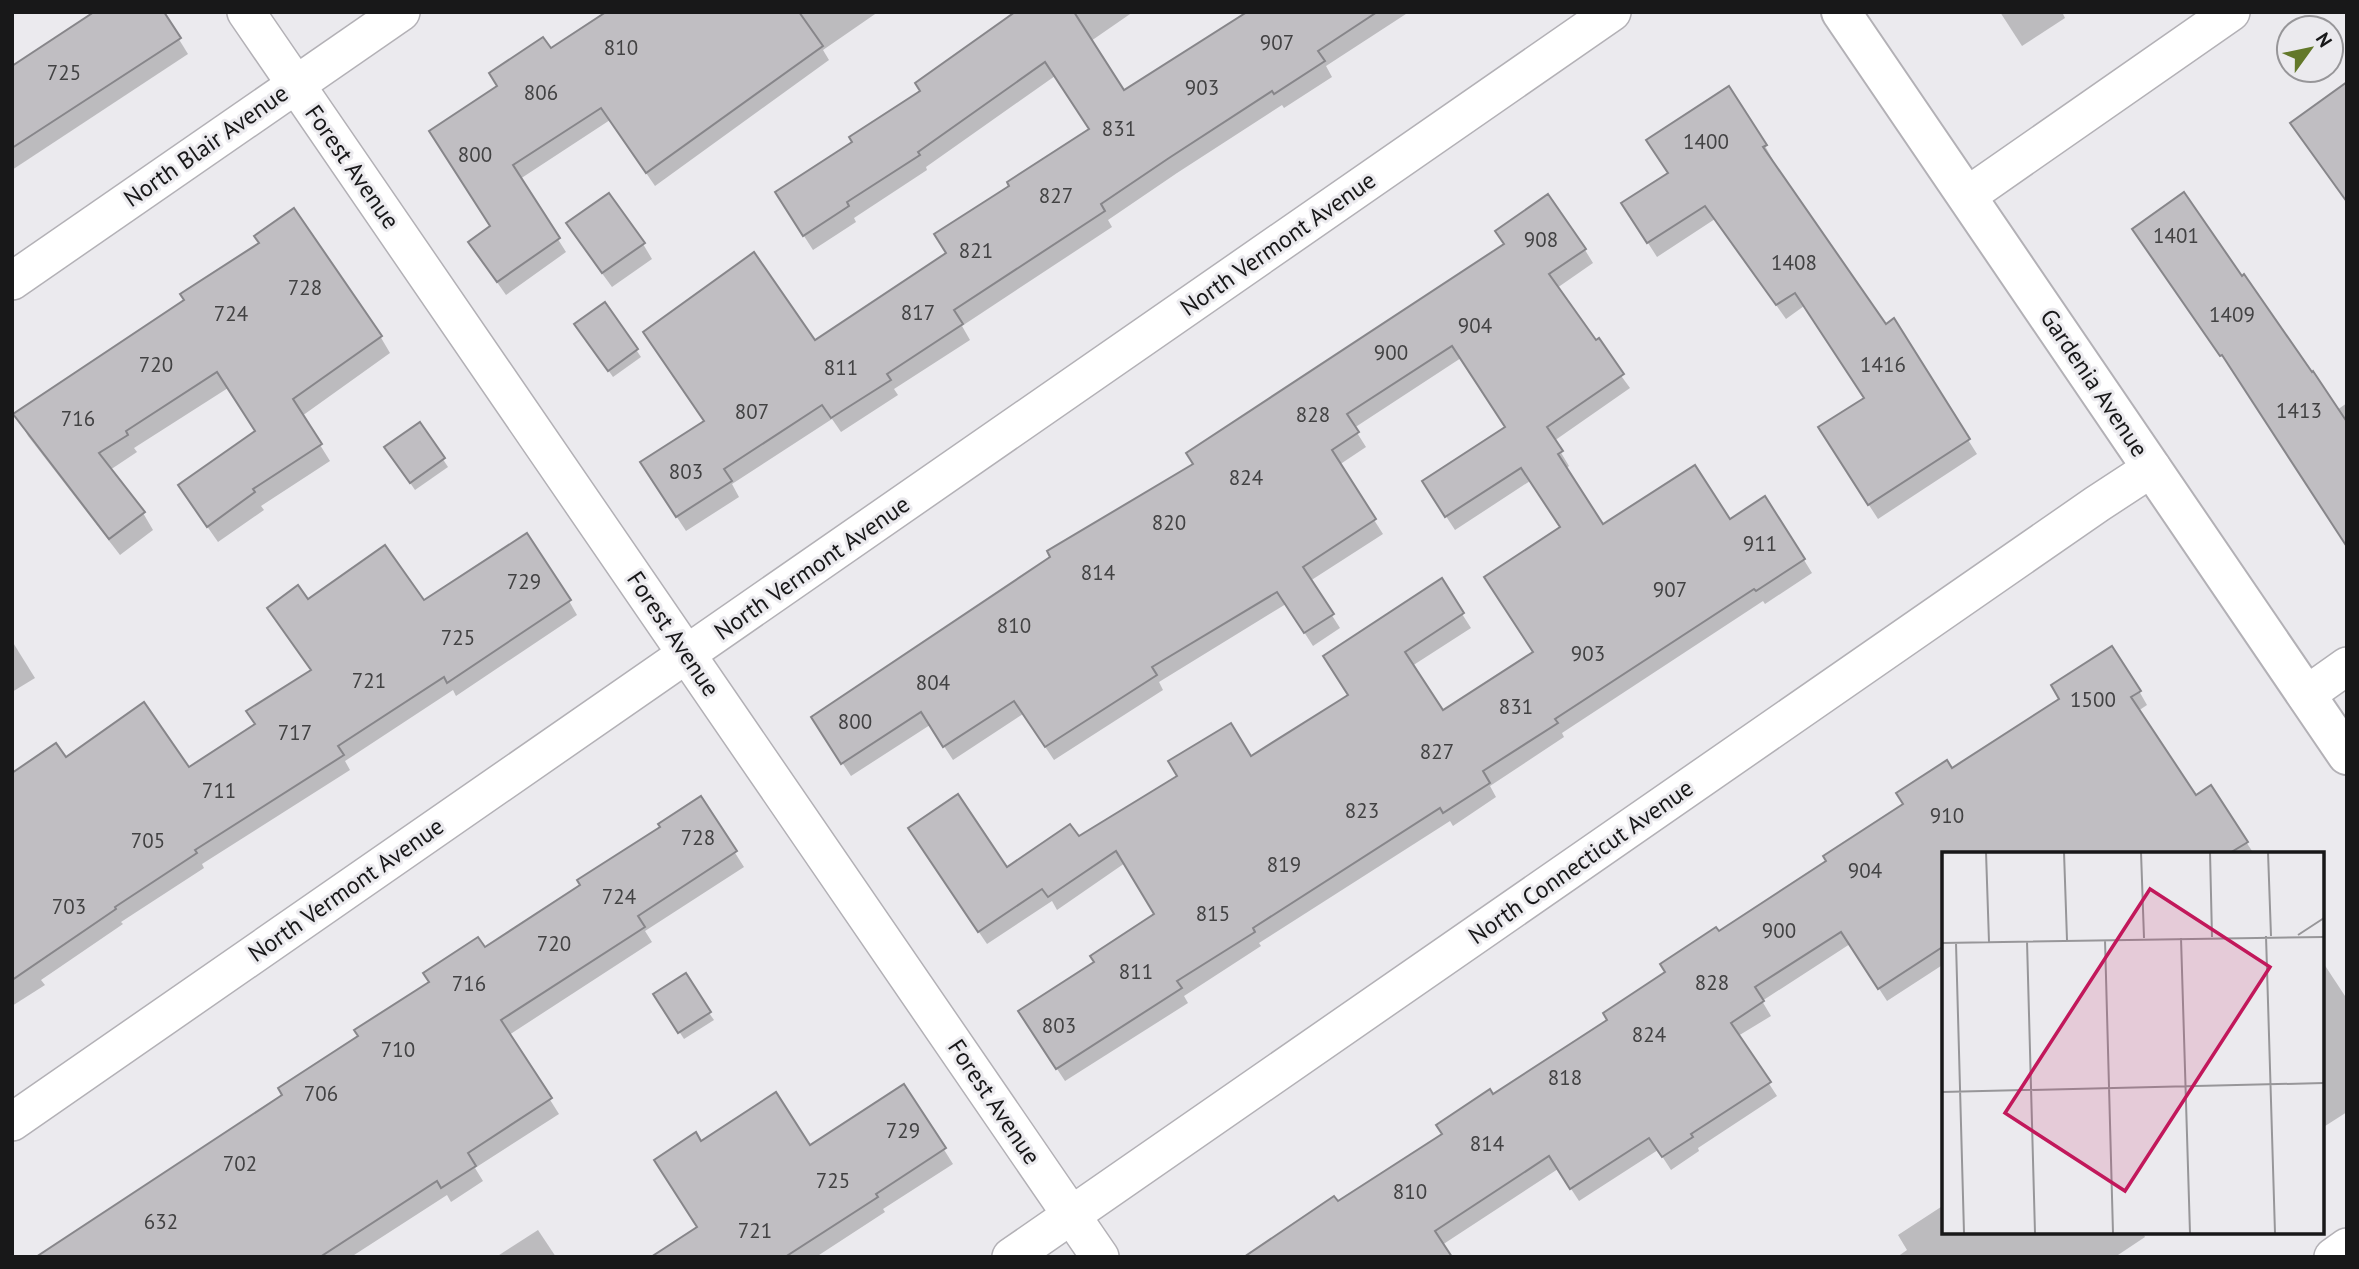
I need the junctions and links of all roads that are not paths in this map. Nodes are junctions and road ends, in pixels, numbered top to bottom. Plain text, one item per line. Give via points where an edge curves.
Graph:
1 (246, 12) edge
2 (401, 12) edge
3 (1612, 12) edge
4 (1840, 12) edge
5 (2231, 12) edge
6 (295, 85) junction
7 (1967, 196) junction
8 (12, 281) edge
9 (2152, 468) junction
10 (687, 654) junction
11 (2347, 666) edge
12 (2305, 695) junction
13 (2347, 755) edge
14 (12, 1122) edge
15 (1071, 1216) junction
16 (2347, 1247) edge
17 (1012, 1257) edge
18 (1100, 1257) edge
19 (2333, 1257) edge

1 - 6 street, Forest Avenue
2 - 6 street, North Blair Avenue
3 - 10 street, North Vermont Avenue
4 - 7 street, Gardenia Avenue
5 - 7 street
6 - 8 street, North Blair Avenue
6 - 10 street, Forest Avenue
7 - 9 street, Gardenia Avenue
9 - 12 street, Gardenia Avenue
9 - 15 street, North Connecticut Avenue
10 - 14 street, North Vermont Avenue
10 - 15 street, Forest Avenue
11 - 12 street
12 - 13 street, Gardenia Avenue
15 - 17 street, North Connecticut Avenue
15 - 18 street, Forest Avenue
16 - 19 street

